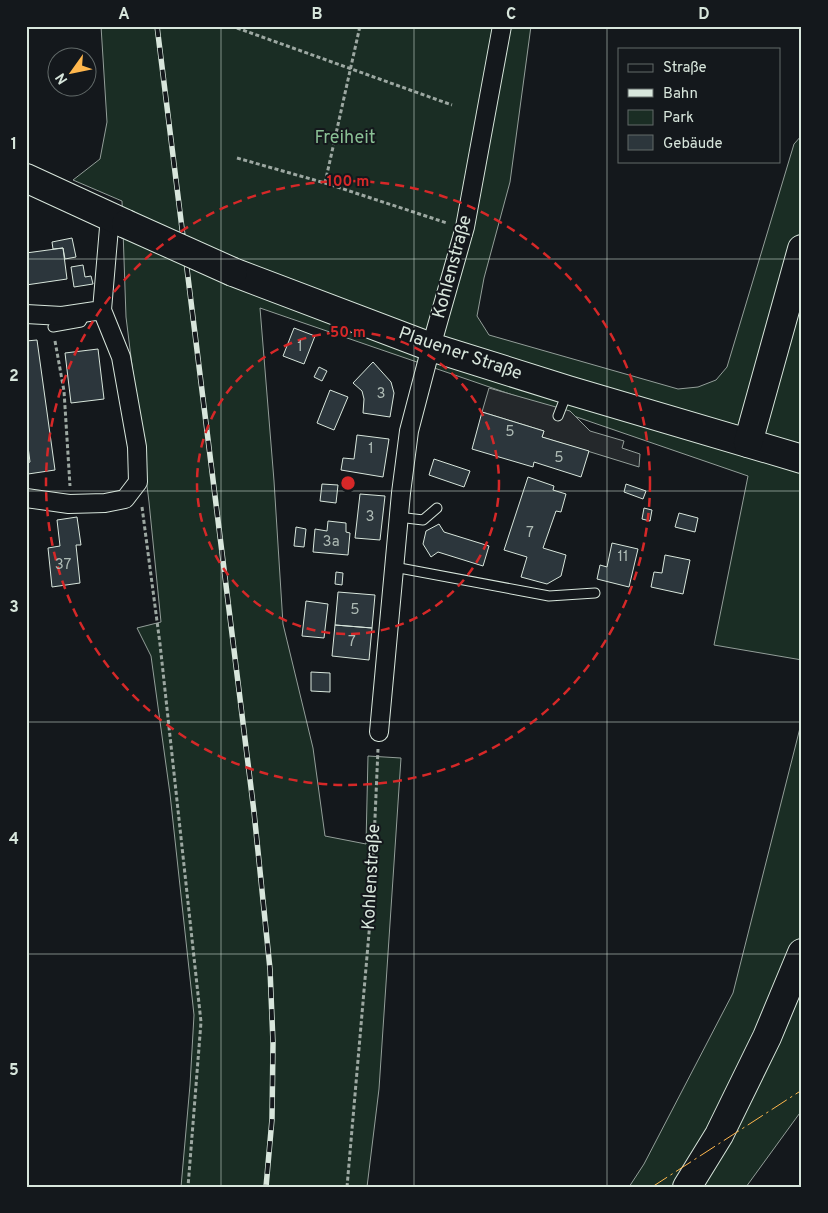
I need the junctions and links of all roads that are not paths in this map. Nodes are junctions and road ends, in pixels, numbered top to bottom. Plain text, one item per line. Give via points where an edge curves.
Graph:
1 (502, 26) edge
2 (26, 178) edge
3 (118, 220) junction
4 (802, 249) edge
5 (94, 311) junction
6 (26, 314) edge
7 (53, 327) road end
8 (431, 347) junction
9 (568, 390) junction
10 (558, 416) dead end
11 (748, 443) junction
12 (802, 459) edge
13 (26, 498) edge
14 (437, 508) dead end
15 (398, 517) junction
16 (394, 567) junction
17 (595, 593) dead end
18 (379, 732) road end
19 (802, 953) edge
20 (687, 1187) edge

1 - 8 street, Kohlenstraße via 465,227
2 - 3 main road, Plauener Straße
3 - 5 street
3 - 8 main road, Plauener Straße, bridge via 234,272
4 - 11 main road
5 - 6 street via 62,316
5 - 7 lane via 81,322
5 - 13 street via 121,357 137,446 138,482 125,498 105,503 69,504
8 - 9 main road, Plauener Straße
8 - 15 street, Kohlenstraße via 410,431
9 - 10 lane
9 - 11 main road, Plauener Straße
11 - 12 main road, Plauener Straße
14 - 15 lane via 423,520
15 - 16 street, Kohlenstraße
16 - 17 lane via 549,596
16 - 18 street, Kohlenstraße
19 - 20 main road via 767,1037 719,1135

